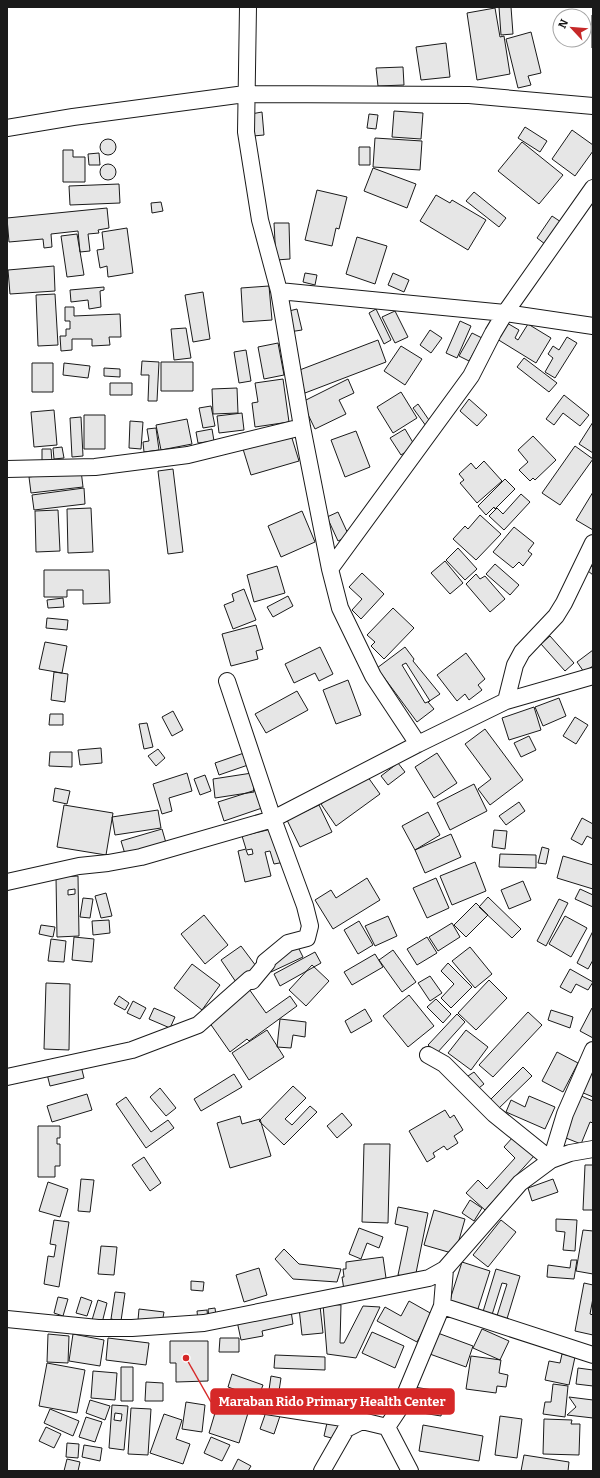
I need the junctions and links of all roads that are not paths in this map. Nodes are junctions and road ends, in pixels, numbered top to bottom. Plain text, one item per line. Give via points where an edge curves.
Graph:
1 (248, 7) edge
2 (246, 94) junction
3 (593, 106) edge
4 (7, 128) edge
5 (593, 188) edge
6 (279, 290) junction
7 (505, 312) junction
8 (593, 326) edge
9 (302, 426) junction
10 (7, 469) edge
11 (593, 543) edge
12 (330, 569) junction
13 (593, 676) edge
14 (226, 681) dead end
15 (506, 701) junction
16 (418, 744) junction
17 (273, 819) junction
18 (7, 882) edge
19 (593, 1050) edge
20 (428, 1055) dead end
21 (7, 1077) edge
22 (593, 1149) edge
23 (551, 1160) junction
24 (445, 1269) junction
25 (442, 1306) junction
26 (7, 1319) edge
27 (593, 1354) edge
28 (233, 1401) dead end
29 (362, 1421) junction
30 (387, 1427) junction
31 (322, 1471) edge
32 (410, 1471) edge

1 - 2 street
2 - 3 street via 469,94
2 - 4 street via 74,116
2 - 6 street via 246,132 260,220
5 - 7 street
6 - 7 street
6 - 9 street
7 - 8 street
7 - 12 street via 471,376
9 - 10 street via 188,455 95,467
9 - 12 street
11 - 15 street via 556,616 522,652 515,665
12 - 16 street via 340,608 372,676
13 - 15 street
14 - 17 street
15 - 16 street
16 - 17 street
17 - 18 street via 141,857 79,866
17 - 21 street via 305,906 310,926 307,938 288,943 265,962 267,964 252,981 250,979 198,1025 132,1050
19 - 23 street via 565,1114
20 - 23 street via 444,1064 494,1114
22 - 23 street
23 - 24 street via 520,1183
24 - 25 street
24 - 26 street via 429,1278 204,1323 98,1328
25 - 27 street
25 - 30 street via 399,1409
28 - 29 street
29 - 30 street
29 - 31 street via 346,1428
30 - 32 street

